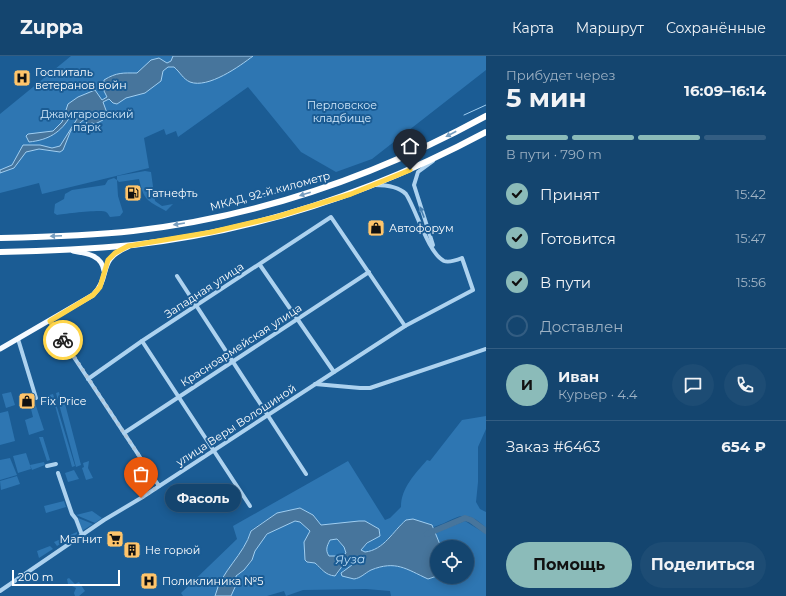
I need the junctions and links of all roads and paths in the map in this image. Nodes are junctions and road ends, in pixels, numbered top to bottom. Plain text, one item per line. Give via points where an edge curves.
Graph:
1 (486, 116) edge
2 (486, 132) edge
3 (443, 154) junction
4 (374, 185) junction
5 (0, 238) edge
6 (134, 245) junction
7 (434, 249) junction
8 (58, 250) junction
9 (0, 252) edge
10 (260, 265) junction
11 (369, 272) junction
12 (103, 274) junction
13 (177, 276) dead end
14 (196, 306) junction
15 (297, 319) junction
16 (50, 321) junction
17 (406, 326) junction
18 (18, 339) junction
19 (142, 341) junction
20 (0, 349) edge
21 (486, 349) edge
22 (232, 361) junction
23 (334, 372) junction
24 (88, 380) junction
25 (315, 384) junction
26 (179, 396) junction
27 (36, 398) dead end
28 (268, 416) junction
29 (124, 433) junction
30 (213, 450) junction
31 (56, 464) dead end
32 (47, 466) dead end
33 (58, 473) dead end
34 (306, 474) dead end
35 (159, 486) junction
36 (250, 506) dead end
37 (82, 535) junction
38 (0, 591) edge

1 -> 5 highway, МКАД, 92-й километр via 393,162 303,195 195,221 95,234
2 - 3 highway
3 - 4 highway
7 -> 3 street via 415,191 415,179 423,167
4 - 6 highway via 307,209 261,221
4 - 7 street via 403,190
6 - 8 highway
6 - 12 main road via 111,256
7 - 17 street, улица Веры Волошиной via 444,261 462,258 473,290
8 - 9 highway
8 - 12 main road via 91,254 101,262
10 - 11 street, Западная улица via 331,217
10 - 14 street, Западная улица
10 - 15 street
11 - 15 street, Красноармейская улица
11 - 17 street
12 - 16 main road via 100,287 93,295
13 - 14 street
14 - 19 street, Западная улица
14 - 22 street
15 - 22 street, Красноармейская улица
15 - 23 street
16 - 18 main road
16 - 24 street
17 - 23 street, улица Веры Волошиной
18 - 20 main road
18 - 27 street
19 - 24 street, Западная улица
19 - 26 street
21 - 25 street via 370,388
22 - 26 street, Красноармейская улица
22 - 28 street
23 - 25 street, улица Веры Волошиной
24 - 29 street
25 - 28 street, улица Веры Волошиной
26 - 29 street, Красноармейская улица
26 - 30 street
28 - 30 street, улица Веры Волошиной
28 - 34 street
29 - 35 street
30 - 35 street, улица Веры Волошиной
30 - 36 street
31 - 32 street
33 - 37 street
35 - 37 street, улица Веры Волошиной
37 - 38 street, улица Веры Волошиной

